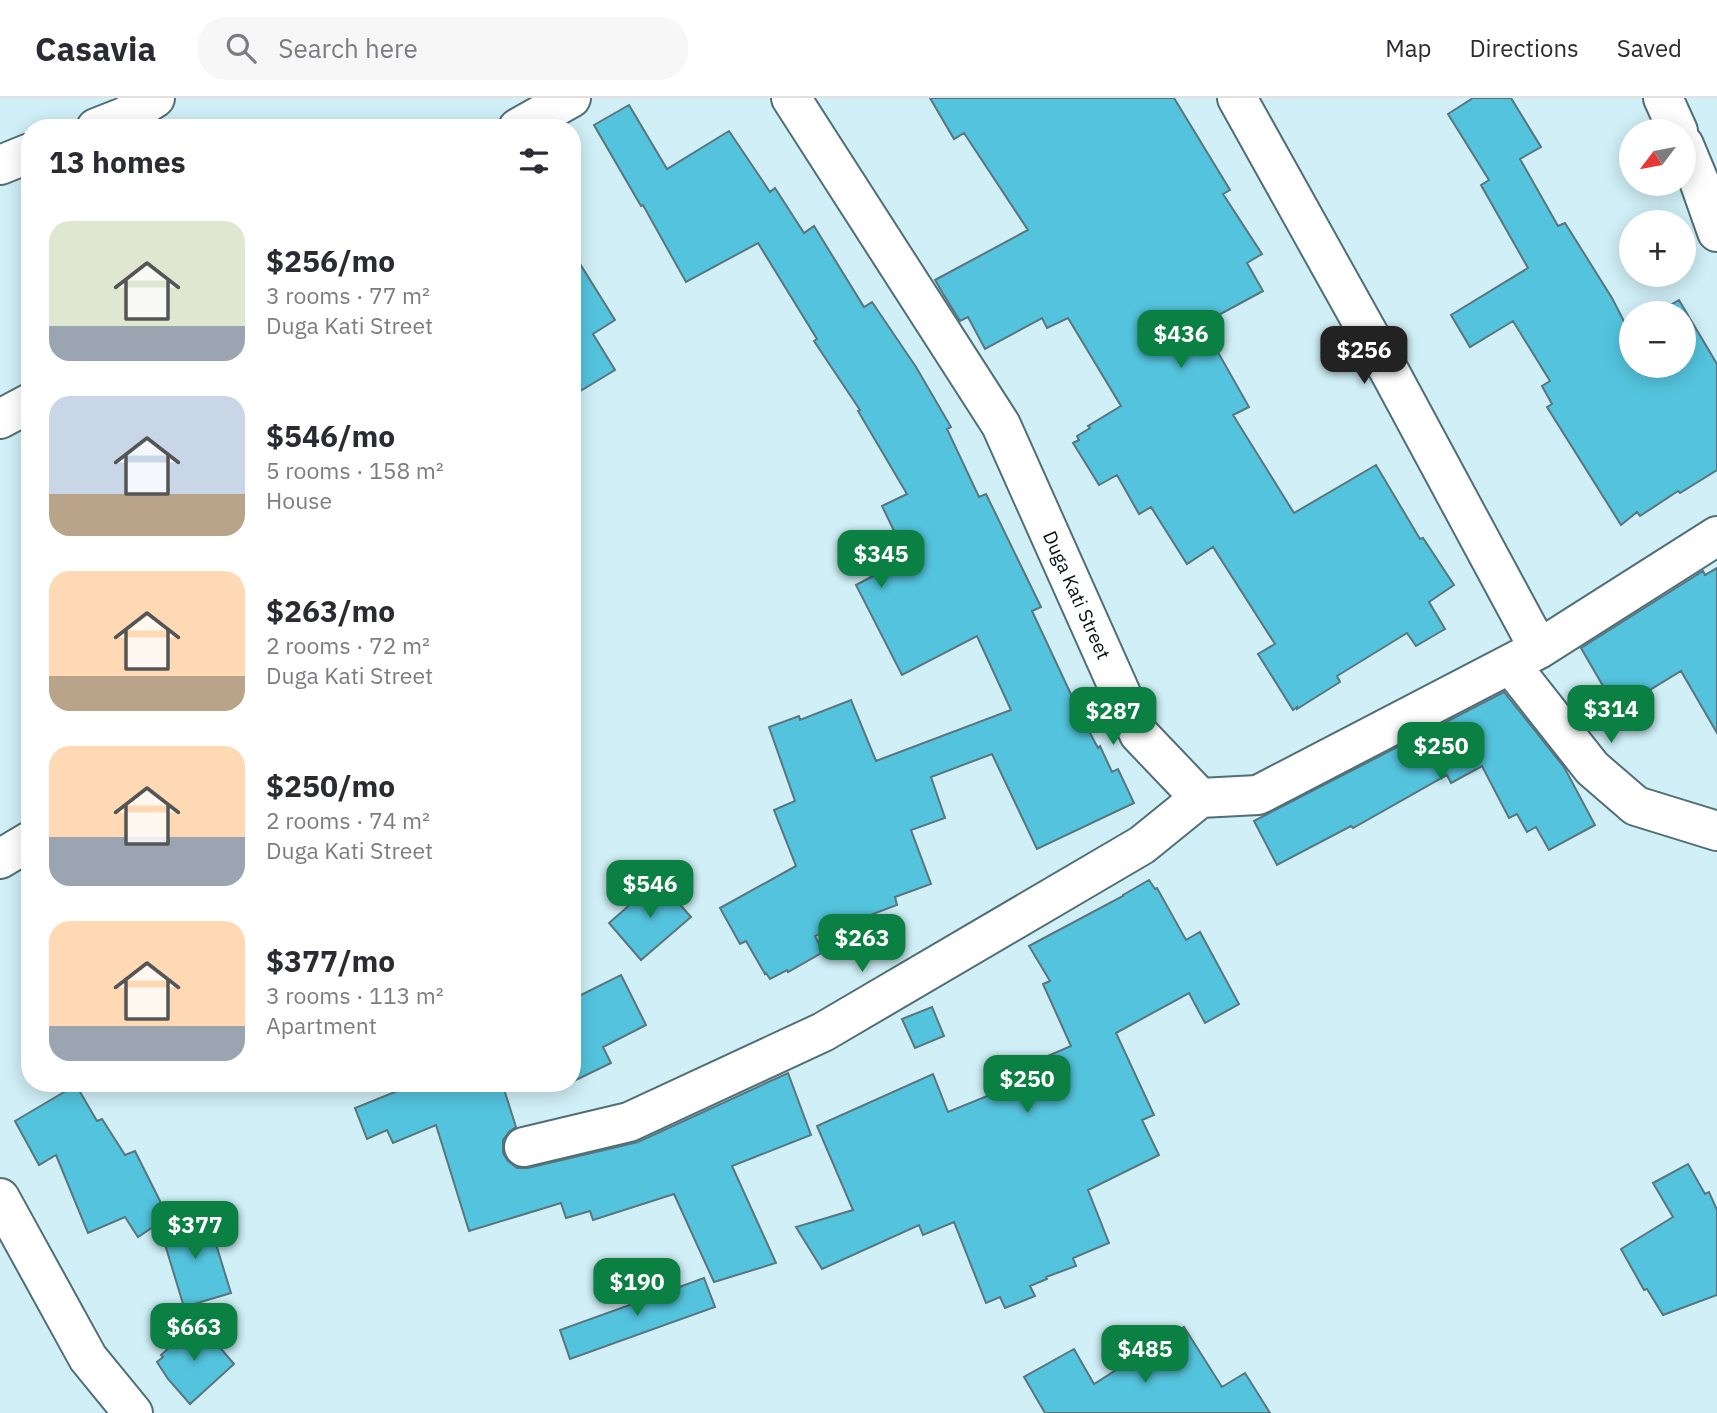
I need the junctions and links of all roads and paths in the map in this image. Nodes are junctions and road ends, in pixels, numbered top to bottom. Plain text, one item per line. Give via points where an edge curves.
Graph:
1 (155, 98) edge
2 (571, 98) edge
3 (791, 98) edge
4 (1237, 98) edge
5 (1663, 98) edge
6 (119, 119) edge
7 (534, 119) edge
8 (1673, 119) edge
9 (21, 157) edge
10 (0, 165) edge
11 (1696, 174) edge
12 (1717, 232) edge
13 (21, 407) edge
14 (0, 419) edge
15 (1717, 536) edge
16 (1525, 657) junction
17 (1200, 799) junction
18 (1717, 831) edge
19 (21, 846) edge
20 (0, 859) edge
21 (524, 1147) dead end
22 (0, 1198) edge
23 (133, 1413) edge

1 - 6 street
2 - 7 street
3 - 17 street, Duga Kati Street via 1001,425 1139,734
4 - 16 street via 1392,376
5 - 8 street
9 - 10 street
11 - 12 street
13 - 14 street
15 - 16 street
16 - 17 street via 1258,795
16 - 18 street via 1591,768 1636,806
17 - 21 street via 1142,845 822,1032 629,1122
19 - 20 street
22 - 23 street via 88,1357

